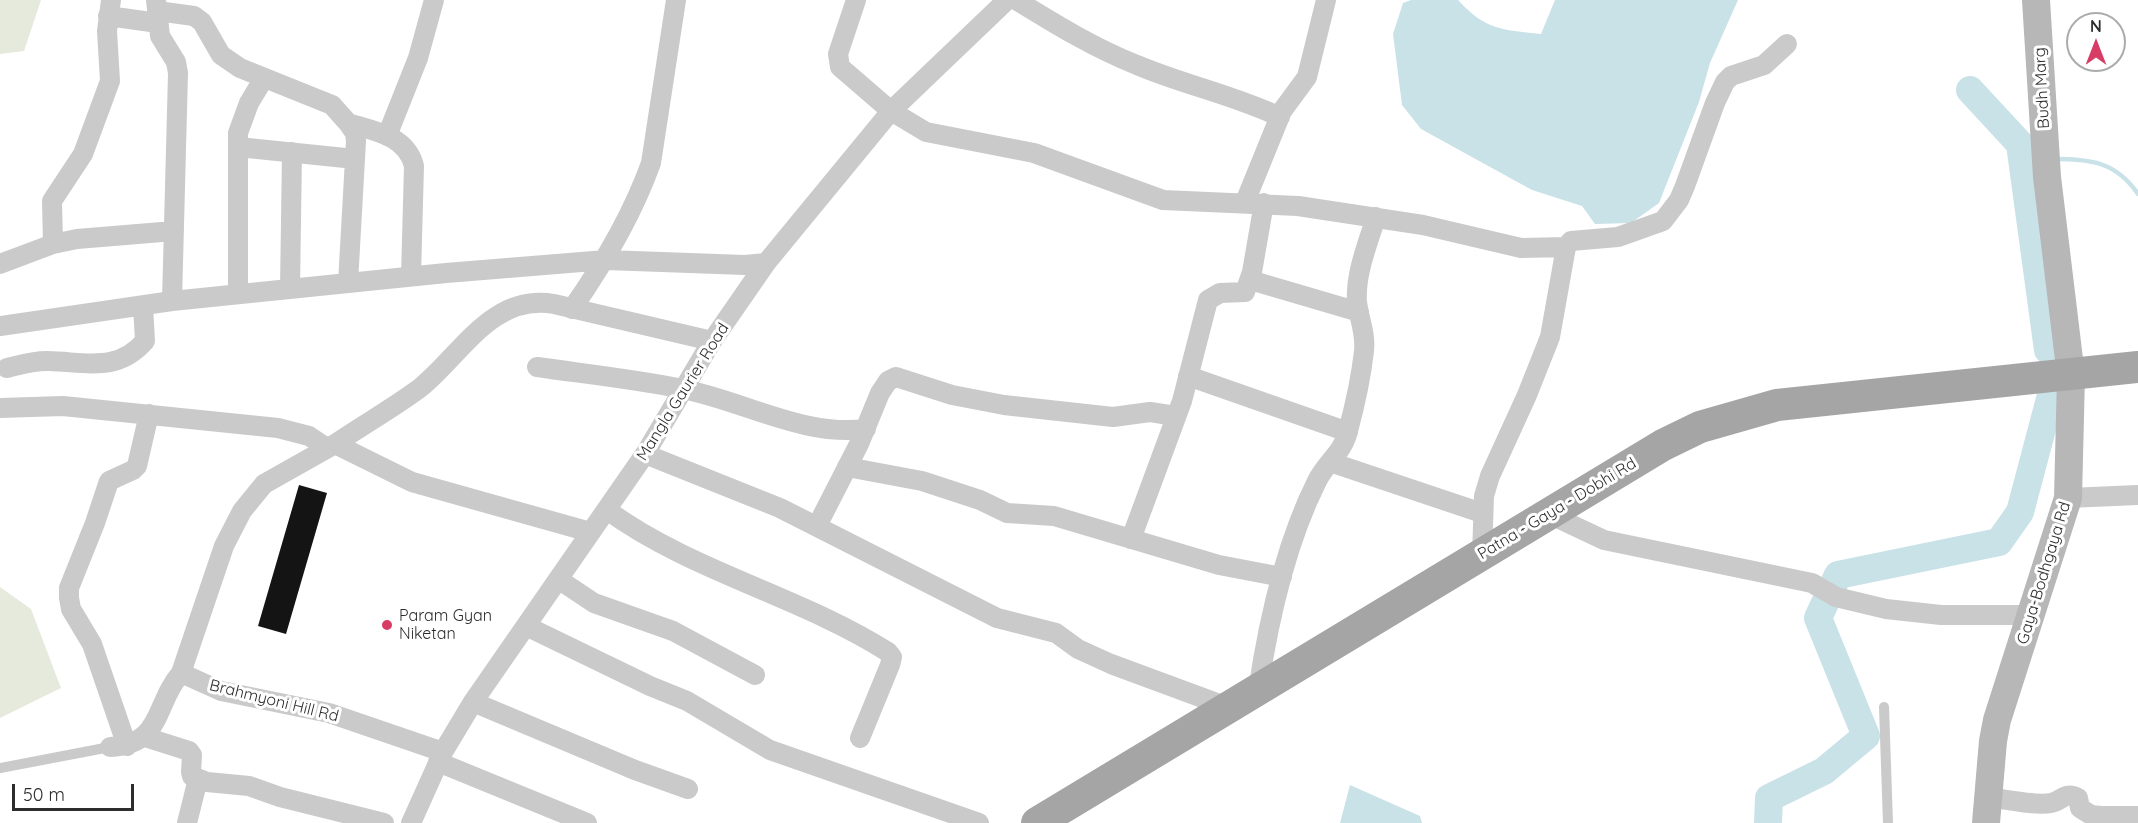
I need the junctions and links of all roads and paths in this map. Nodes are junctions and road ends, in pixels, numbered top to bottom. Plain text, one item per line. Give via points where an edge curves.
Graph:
1 (435, 0) edge
2 (676, 0) edge
3 (856, 0) edge
4 (1007, 0) edge
5 (1016, 0) edge
6 (1326, 0) edge
7 (2036, 0) edge
8 (109, 8) edge
9 (157, 11) edge
10 (1787, 44) dead end
11 (264, 78) junction
12 (891, 111) junction
13 (1280, 117) junction
14 (348, 123) junction
15 (387, 136) junction
16 (238, 147) junction
17 (292, 152) junction
18 (355, 159) junction
19 (2047, 177) joint
20 (1255, 203) junction
21 (1376, 217) junction
22 (174, 231) junction
23 (53, 244) junction
24 (1566, 247) junction
25 (606, 260) junction
26 (766, 263) junction
27 (0, 264) edge
28 (411, 276) junction
29 (1250, 280) junction
30 (348, 283) junction
31 (290, 289) junction
32 (238, 294) junction
33 (172, 301) junction
34 (144, 306) junction
35 (572, 309) junction
36 (1359, 312) junction
37 (0, 326) edge
38 (712, 341) junction
39 (537, 367) dead end
40 (2138, 367) edge
41 (7, 368) dead end
42 (1188, 376) junction
43 (2071, 376) junction
44 (685, 389) junction
45 (0, 408) edge
46 (149, 414) junction
47 (1176, 416) junction
48 (866, 429) junction
49 (1348, 432) junction
50 (331, 446) junction
51 (645, 454) junction
52 (1330, 462) junction
53 (848, 467) junction
54 (2138, 495) edge
55 (2068, 498) junction
56 (607, 510) junction
57 (1482, 513) junction
58 (1551, 515) junction
59 (817, 526) junction
60 (590, 532) junction
61 (1131, 539) junction
62 (1482, 555) junction
63 (1282, 577) junction
64 (558, 579) junction
65 (2031, 615) junction
66 (526, 626) junction
67 (181, 673) junction
68 (755, 675) dead end
69 (1258, 691) junction
70 (472, 702) junction
71 (1884, 707) dead end
72 (1230, 708) junction
73 (146, 737) junction
74 (860, 738) dead end
75 (119, 747) junction
76 (441, 757) junction
77 (0, 768) edge
78 (198, 779) junction
79 (688, 789) dead end
80 (1986, 810) edge
81 (2138, 816) edge
82 (187, 823) edge
83 (384, 823) edge
84 (411, 823) edge
85 (587, 823) edge
86 (979, 823) edge
87 (1037, 823) edge
88 (1888, 823) edge

1 - 15 street via 418,58
2 - 25 street via 651,163
3 - 12 street via 838,54 840,67
4 - 12 street, Mangla Gaurier Road
5 - 13 street via 1080,39 1137,66
6 - 13 street via 1311,68
7 - 19 street, Budh Marg
8 - 9 street
8 - 23 street via 110,81 83,154 52,201
9 - 11 street via 194,16 202,22 221,55
9 - 22 street via 160,36 176,62 178,73
10 - 24 street via 1764,65 1725,82 1679,200 1663,221 1618,237 1571,241
11 - 14 street via 332,105
11 - 16 street via 241,119
12 - 20 street via 926,132 1034,153 1163,200
12 - 26 street, Mangla Gaurier Road
13 - 20 street
14 - 15 street
14 - 18 street via 355,133
15 - 28 street via 407,147 414,166
16 - 17 street
16 - 32 street
17 - 18 street
17 - 31 street
18 - 30 street
19 - 43 street, Gaya-Bodhgaya Rd
20 - 21 street
20 - 29 street
21 - 24 street via 1521,248
21 - 36 street via 1359,276
22 - 23 street
22 - 33 street
23 - 27 street
24 - 57 street via 1550,337 1490,476
25 - 26 street
25 - 28 street
25 - 35 street
26 - 38 street, Mangla Gaurier Road
28 - 30 street
29 - 36 street
29 - 42 street via 1245,292 1220,293 1208,300
30 - 31 street
31 - 32 street
32 - 33 street
33 - 34 street
34 - 37 street
34 - 41 street via 145,341 120,361 36,361
35 - 38 street
35 - 50 street via 530,303 492,318 431,378
36 - 49 street via 1364,351
38 - 44 street, Mangla Gaurier Road
39 - 44 street
40 - 43 main road, Patna - Gaya - Dobhi Rd
42 - 47 street
42 - 49 street
43 - 55 street, Gaya-Bodhgaya Rd
43 - 58 main road, Patna - Gaya - Dobhi Rd via 1836,397 1736,415 1663,445
44 - 48 street via 804,424 849,431
44 - 51 street, Mangla Gaurier Road
45 - 46 street via 63,406
46 - 50 street via 296,431
46 - 75 street via 137,466 108,481 69,588 71,609 93,644
47 - 48 street via 1150,412 1113,417 1004,405 952,395 896,376 880,393
47 - 61 street
48 - 53 street
49 - 52 street via 1342,450
50 - 60 street via 412,482
50 - 67 street via 264,484 242,511 224,546
51 - 56 street, Mangla Gaurier Road
51 - 59 street
52 - 57 street
52 - 63 street via 1317,480
53 - 59 street
53 - 61 street via 922,481 1007,513 1054,516
54 - 55 street
55 - 65 street, Gaya-Bodhgaya Rd
56 - 60 street, Mangla Gaurier Road
56 - 74 street via 658,541 888,652 892,657 890,665
57 - 62 street
58 - 62 main road, Patna - Gaya - Dobhi Rd
58 - 65 street via 1604,540 1827,591 1866,606 1921,613
59 - 72 street via 997,618 1056,633 1111,664
60 - 64 street, Mangla Gaurier Road
61 - 63 street via 1219,565
62 - 69 main road, Patna - Gaya - Dobhi Rd
63 - 69 street
64 - 66 street, Mangla Gaurier Road
64 - 68 street via 594,603 673,631
65 - 80 street, Gaya-Bodhgaya Rd via 1997,720
66 - 70 street, Mangla Gaurier Road
66 - 86 street via 687,701 770,750
67 - 73 street via 171,685
67 - 76 street, Brahmyoni Hill Rd via 221,691 329,713
69 - 72 main road, Patna - Gaya - Dobhi Rd
70 - 76 street, Mangla Gaurier Road
70 - 79 street
71 - 88 lane
72 - 87 main road, Patna - Gaya - Dobhi Rd
73 - 75 street
73 - 78 street via 189,751 191,772
75 - 77 lane
76 - 84 street, Mangla Gaurier Road
76 - 85 street, Brahmyoni Hill Rd
78 - 82 street
78 - 83 street via 249,786
80 - 81 street via 2049,804 2072,795 2078,798 2080,808 2091,815

